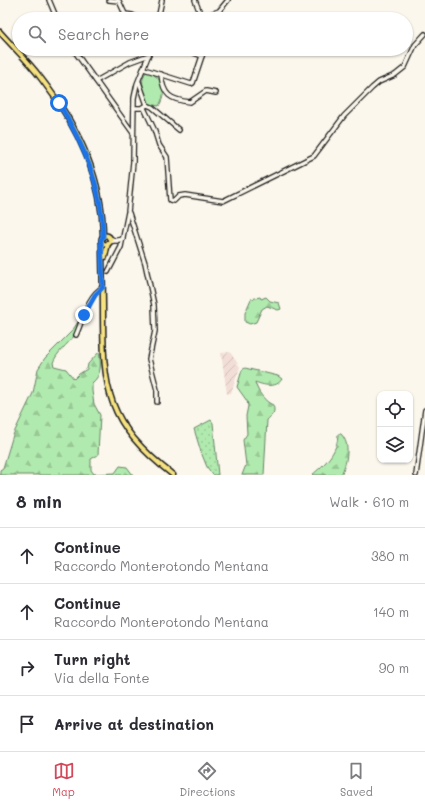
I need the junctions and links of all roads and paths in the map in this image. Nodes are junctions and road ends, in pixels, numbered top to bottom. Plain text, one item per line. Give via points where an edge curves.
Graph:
1 (48, 0) edge
2 (109, 0) edge
3 (162, 0) edge
4 (195, 0) edge
5 (228, 0) edge
6 (54, 12) edge
7 (124, 12) edge
8 (159, 12) edge
9 (200, 12) edge
10 (217, 12) edge
11 (0, 32) edge
12 (425, 34) edge
13 (12, 45) edge
14 (413, 49) edge
15 (21, 56) edge
16 (78, 56) edge
17 (146, 56) edge
18 (149, 56) edge
19 (202, 56) edge
20 (410, 56) edge
21 (144, 69) junction
22 (161, 74) junction
23 (139, 80) junction
24 (96, 81) junction
25 (216, 93) dead end
26 (145, 107) junction
27 (134, 108) junction
28 (179, 130) dead end
29 (134, 134) junction
30 (128, 212) junction
31 (103, 218) junction
32 (103, 236) junction
33 (122, 239) junction
34 (109, 240) junction
35 (102, 242) junction
36 (103, 269) junction
37 (108, 272) dead end
38 (103, 287) junction
39 (76, 335) dead end
40 (157, 402) dead end
41 (425, 410) edge
42 (421, 446) junction
43 (425, 449) edge
44 (173, 475) edge
45 (416, 475) edge

1 - 6 street
2 - 7 street via 120,2
3 - 8 street
4 - 9 street
5 - 10 street
11 - 13 main road
12 - 14 street
15 - 31 main road via 42,79 71,123 96,185
16 - 24 street
17 - 24 street
18 - 21 street
19 - 22 street via 193,83 189,84
20 - 26 street via 404,68 376,84 344,116 316,154 223,201 185,195 174,201 170,200 166,156 159,145
21 - 22 street
21 - 23 street
22 - 25 street via 168,96 190,102 206,91
23 - 26 street
23 - 27 street
24 - 29 street
26 - 27 street
26 - 28 street via 155,109
27 - 29 street
29 - 30 street
30 - 33 street
30 - 40 street via 145,263 154,305 155,331 149,360 156,386
31 - 32 main road
31 - 34 main road
32 - 34 main road
32 - 35 main road
33 - 34 street
33 - 37 street
34 - 35 main road
34 - 36 main road via 105,249
35 - 36 main road
36 - 38 main road
38 - 39 street via 96,292 90,302
38 - 44 main road via 104,370 109,393 119,417 133,439
41 - 42 street
42 - 43 street
42 - 45 street

